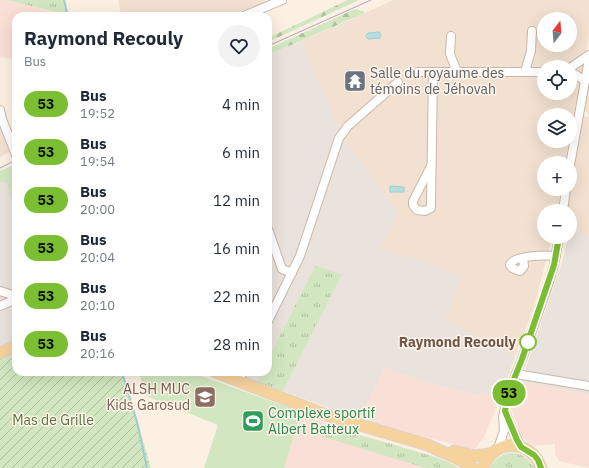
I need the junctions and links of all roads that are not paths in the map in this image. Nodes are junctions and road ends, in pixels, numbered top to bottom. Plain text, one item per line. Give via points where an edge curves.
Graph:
1 (282, 0) edge
2 (254, 12) edge
3 (532, 31) dead end
4 (451, 36) dead end
5 (589, 55) edge
6 (589, 59) edge
7 (577, 63) edge
8 (418, 72) dead end
9 (433, 72) junction
10 (457, 72) junction
11 (525, 72) junction
12 (537, 72) edge
13 (577, 76) edge
14 (585, 81) junction
15 (398, 82) dead end
16 (0, 110) edge
17 (12, 144) edge
18 (572, 156) edge
19 (431, 166) junction
20 (272, 240) edge
21 (558, 244) edge
22 (556, 256) junction
23 (523, 258) dead end
24 (292, 274) junction
25 (0, 291) edge
26 (12, 295) edge
27 (12, 301) edge
28 (0, 306) edge
29 (272, 313) edge
30 (12, 348) edge
31 (0, 353) edge
32 (516, 374) junction
33 (241, 376) edge
34 (589, 386) edge
35 (505, 411) junction
36 (428, 445) junction
37 (521, 447) junction
38 (494, 451) junction
39 (473, 468) edge
40 (483, 468) edge
41 (542, 468) edge

1 - 2 street
3 - 11 street via 531,52
4 - 10 street via 450,54
5 - 7 street
6 - 14 street
8 - 9 street
9 - 10 street
9 - 19 street
10 - 11 street
11 - 12 street
13 - 14 street
14 - 18 street
15 - 24 street via 348,126 340,138
16 - 17 street
19 - 19 street via 413,200 417,210 425,211 431,208
20 - 24 street via 282,269
21 - 22 street
22 - 23 street
22 - 32 street via 538,316
24 - 29 street
25 - 26 street
27 - 28 street
30 - 31 main road
32 - 34 street
32 - 35 street
33 - 36 main road via 330,416
35 - 37 street
35 - 38 street via 504,431
36 - 38 main road via 473,456
36 - 39 main road
37 - 38 main road via 507,446
37 - 41 main road via 534,455
38 - 40 main road

